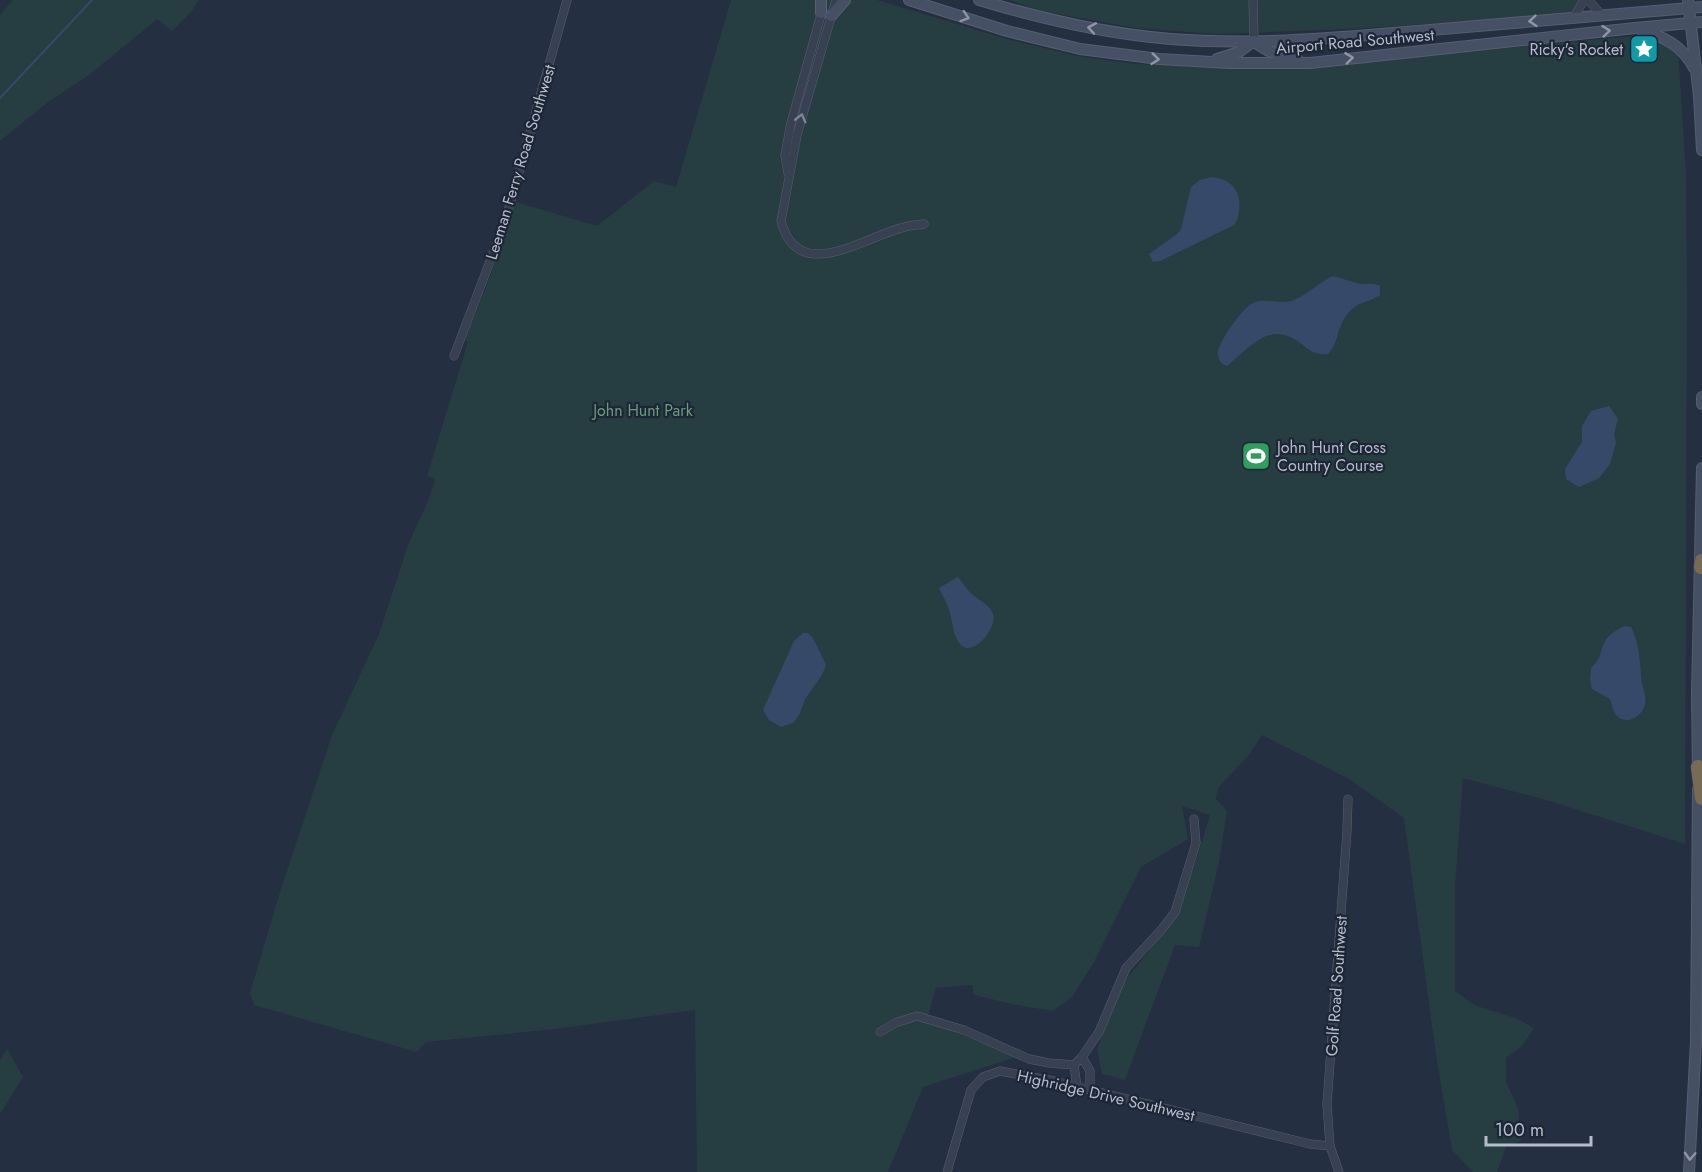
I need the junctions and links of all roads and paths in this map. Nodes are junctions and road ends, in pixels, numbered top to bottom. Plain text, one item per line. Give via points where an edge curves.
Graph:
1 (567, 0) edge
2 (823, 0) edge
3 (836, 0) edge
4 (845, 0) edge
5 (909, 0) edge
6 (980, 0) edge
7 (1253, 0) edge
8 (1586, 0) edge
9 (1664, 0) edge
10 (1689, 4) edge
11 (1702, 7) edge
12 (1654, 10) junction
13 (826, 15) junction
14 (1602, 15) junction
15 (1574, 17) junction
16 (1697, 23) edge
17 (1635, 28) junction
18 (1254, 41) junction
19 (1702, 54) edge
20 (1203, 62) junction
21 (1310, 63) junction
22 (1696, 70) junction
23 (1702, 150) edge
24 (924, 224) dead end
25 (454, 356) dead end
26 (1702, 397) edge
27 (1702, 404) edge
28 (1702, 468) edge
29 (1702, 564) edge
30 (1698, 767) junction
31 (1702, 798) edge
32 (1348, 799) dead end
33 (1194, 819) dead end
34 (880, 1032) dead end
35 (1082, 1057) junction
36 (1074, 1065) junction
37 (1077, 1087) junction
38 (1089, 1090) junction
39 (1330, 1146) junction
40 (947, 1172) edge
41 (1339, 1172) edge
42 (1689, 1172) edge

1 - 25 street, Leeman Ferry Road Southwest via 505,222
2 - 13 street
3 - 13 street
4 - 13 street
5 -> 20 street, Airport Road Southwest via 1080,49
18 -> 6 street, Airport Road Southwest via 1136,35
7 - 18 street
8 - 14 street
8 - 15 street
9 - 12 street
10 - 11 street, Airport Road Southwest
10 - 12 street, Airport Road Southwest
10 - 16 street
12 - 14 street, Airport Road Southwest
13 - 24 street via 788,175 781,221 784,231 800,249 831,254 904,227
14 - 15 street, Airport Road Southwest
15 -> 18 street, Airport Road Southwest via 1324,39
16 - 17 street, Airport Road Southwest
16 - 22 street
21 -> 17 street, Airport Road Southwest
17 - 22 street via 1678,46
18 - 20 street via 1239,52
18 - 21 street via 1269,51
19 - 22 street
20 - 21 street, Airport Road Southwest
22 - 23 street
26 - 27 street
28 - 29 street
29 - 30 street
30 - 31 highway
30 -> 42 street via 1696,1041
32 - 39 street, Golf Road Southwest via 1327,1104
33 - 35 street via 1196,843 1175,912 1126,968 1099,1032
34 - 36 street via 917,1016 964,1030 1029,1059
35 - 36 street
35 - 38 street via 1090,1071
36 - 37 street
37 - 38 street, Highridge Drive Southwest
37 - 40 street, Highridge Drive Southwest via 1000,1071 983,1077 971,1090
38 - 39 street, Highridge Drive Southwest
39 - 41 street, Golf Road Southwest

